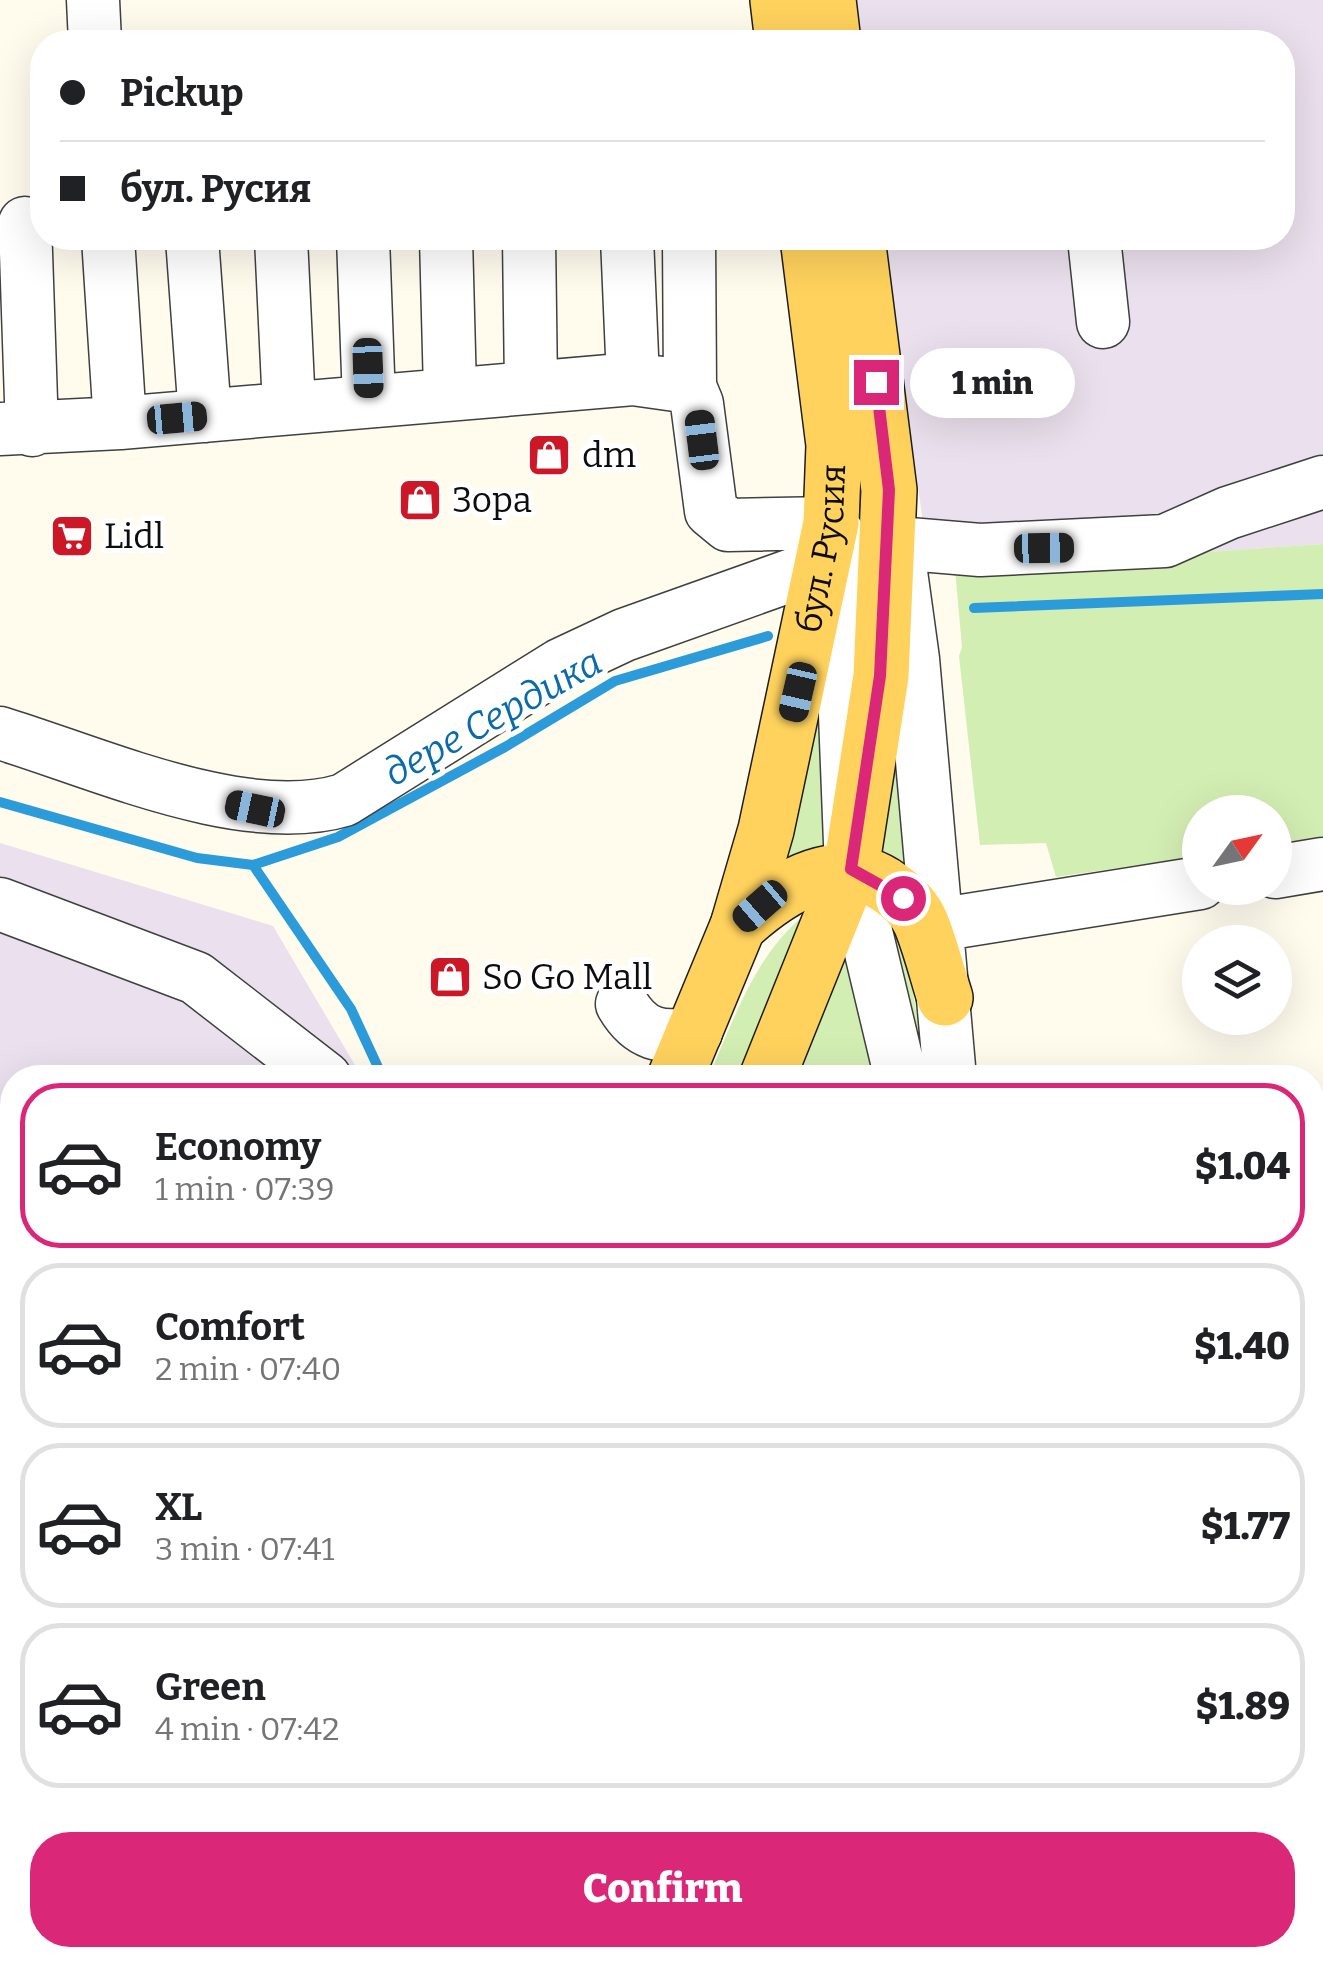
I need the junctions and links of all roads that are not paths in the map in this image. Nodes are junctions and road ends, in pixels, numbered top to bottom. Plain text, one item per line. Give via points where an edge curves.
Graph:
1 (92, 0) edge
2 (778, 0) edge
3 (828, 0) edge
4 (94, 30) edge
5 (782, 30) edge
6 (832, 30) edge
7 (23, 223) edge
8 (109, 250) edge
9 (193, 250) edge
10 (282, 250) edge
11 (364, 250) edge
12 (446, 250) edge
13 (529, 250) edge
14 (628, 250) edge
15 (689, 250) edge
16 (809, 250) edge
17 (859, 250) edge
18 (1095, 250) edge
19 (1103, 322) dead end
20 (633, 379) junction
21 (531, 386) junction
22 (690, 386) junction
23 (450, 392) junction
24 (369, 401) junction
25 (289, 407) junction
26 (205, 416) junction
27 (120, 423) junction
28 (16, 429) edge
29 (1323, 482) edge
30 (889, 490) junction
31 (830, 524) junction
32 (897, 544) junction
33 (0, 733) edge
34 (1323, 864) edge
35 (851, 869) junction
36 (1292, 869) edge
37 (1182, 887) edge
38 (0, 904) edge
39 (937, 925) junction
40 (738, 926) junction
41 (945, 998) junction
42 (622, 1004) dead end
43 (685, 1055) edge
44 (308, 1065) edge
45 (773, 1065) edge
46 (898, 1065) edge
47 (949, 1065) edge

1 - 4 street
2 - 5 main road
3 - 6 main road
7 - 28 street
8 - 27 street
9 - 26 street
10 - 25 street
11 - 24 street
12 - 23 street
13 - 21 street
14 - 20 street
15 - 22 street
16 - 31 main road, бул. Русия
17 - 30 main road, бул. Русия
18 - 19 street
20 - 21 street
20 - 22 street
21 - 23 street
22 - 31 street via 698,404 710,511 717,520
23 - 24 street
24 - 25 street
25 - 26 street
26 - 27 street
27 - 28 street
29 - 32 street via 1165,541 980,550
30 - 32 street
30 - 35 main road, бул. Русия via 880,676
31 - 33 street via 560,665 329,804 240,806
31 - 35 street
31 - 40 main road, бул. Русия via 766,830
32 - 39 street
34 - 36 street
35 - 40 main road via 808,879
35 - 41 main road via 903,898 920,920
35 - 45 main road, бул. Русия
35 - 46 street
37 - 39 street
38 - 44 street via 196,978
39 - 41 street
40 - 43 main road, бул. Русия
41 - 47 street
42 - 43 street via 631,1020

